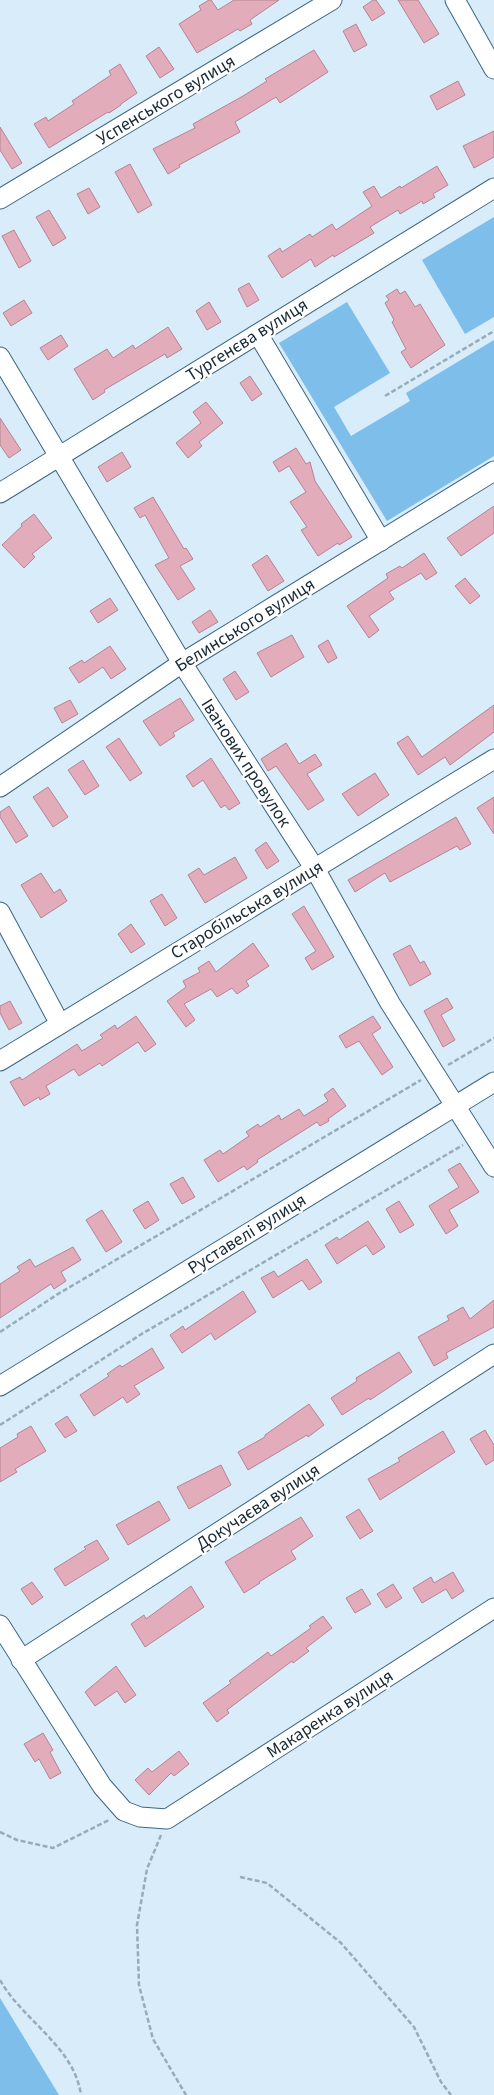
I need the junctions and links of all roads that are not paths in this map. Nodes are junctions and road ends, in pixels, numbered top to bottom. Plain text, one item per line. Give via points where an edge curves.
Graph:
1 (332, 0) edge
2 (455, 0) edge
3 (494, 69) edge
4 (494, 188) edge
5 (0, 199) edge
6 (258, 334) junction
7 (0, 357) edge
8 (59, 456) junction
9 (494, 470) edge
10 (0, 493) edge
11 (381, 541) junction
12 (182, 663) junction
13 (494, 759) edge
14 (0, 787) edge
15 (315, 869) junction
16 (0, 912) edge
17 (60, 1024) junction
18 (0, 1060) edge
19 (494, 1082) edge
20 (454, 1107) junction
21 (494, 1167) edge
22 (494, 1354) edge
23 (0, 1386) edge
24 (494, 1608) edge
25 (0, 1625) edge
26 (22, 1660) junction

1 - 5 street, Успенського вулиця
2 - 3 street
4 - 6 street, Тургенєва вулиця
6 - 8 street, Тургенєва вулиця
6 - 11 street
7 - 8 street, Іванових провулок
8 - 10 street, Тургенєва вулиця
8 - 12 street, Іванових провулок
9 - 11 street, Белинського вулиця
11 - 12 street, Белинського вулиця
12 - 14 street, Белинського вулиця
12 - 15 street, Іванових провулок
13 - 15 street, Старобільська вулиця
15 - 17 street, Старобільська вулиця
15 - 20 street, Іванових провулок via 390,1003
16 - 17 street
17 - 18 street, Старобільська вулиця
19 - 20 street, Руставелі вулиця
20 - 21 street, Іванових провулок
20 - 23 street, Руставелі вулиця
22 - 26 street, Докучаєва вулиця
24 - 26 street, Макаренка вулиця via 167,1819 140,1817 124,1811 102,1786
25 - 26 street

